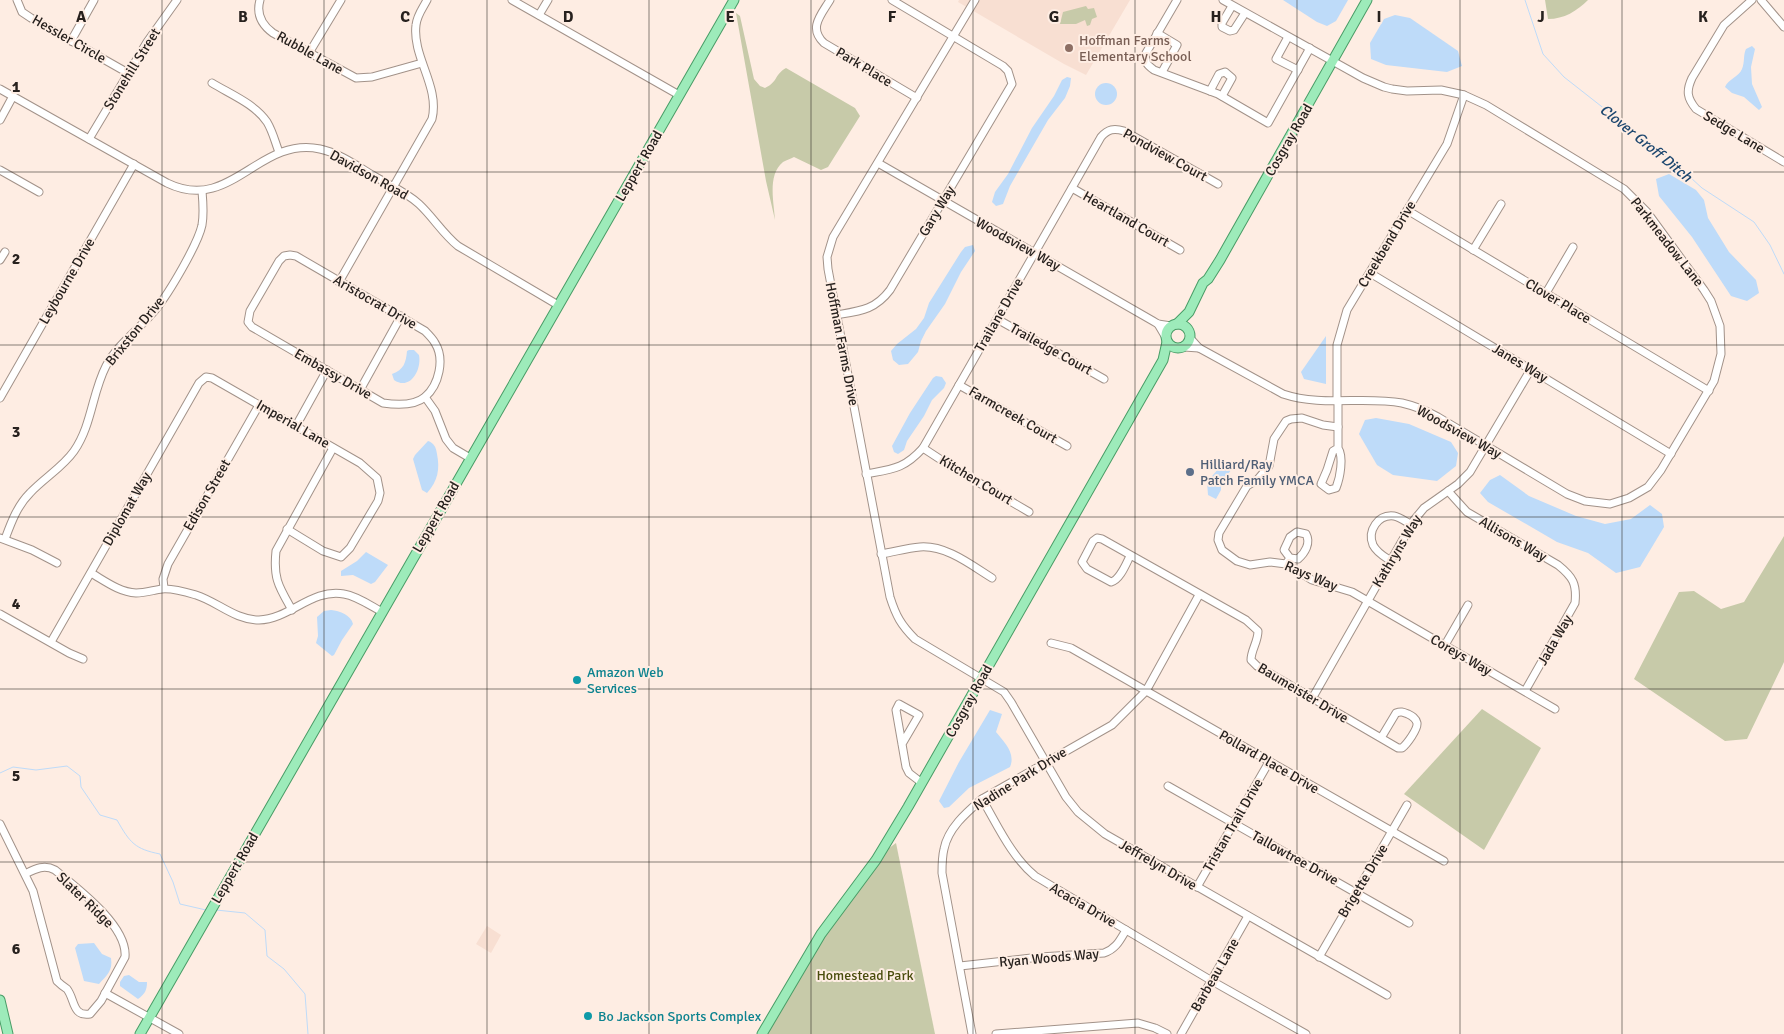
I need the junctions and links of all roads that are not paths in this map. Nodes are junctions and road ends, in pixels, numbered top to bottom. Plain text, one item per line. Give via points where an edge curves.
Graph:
1 (17, 0) edge
2 (94, 0) edge
3 (177, 0) edge
4 (260, 0) edge
5 (340, 0) edge
6 (427, 0) edge
7 (512, 0) edge
8 (548, 0) edge
9 (734, 0) edge
10 (830, 0) edge
11 (892, 0) edge
12 (974, 0) edge
13 (1177, 0) edge
14 (1223, 0) edge
15 (1367, 0) edge
16 (1752, 0) edge
17 (1761, 0) edge
18 (1232, 6) junction
19 (1245, 13) junction
20 (539, 15) junction
21 (1784, 27) edge
22 (1158, 33) junction
23 (953, 36) junction
24 (1288, 37) junction
25 (71, 41) junction
26 (1310, 48) junction
27 (309, 53) junction
28 (1334, 60) junction
29 (422, 63) junction
30 (1298, 70) junction
31 (1162, 72) junction
32 (128, 73) junction
33 (212, 83) dead end
34 (0, 89) edge
35 (1210, 91) junction
36 (679, 95) junction
37 (1464, 95) junction
38 (13, 96) junction
39 (1222, 96) junction
40 (917, 98) junction
41 (0, 120) edge
42 (1111, 130) joint
43 (89, 139) junction
44 (279, 152) junction
45 (878, 162) junction
46 (1784, 162) edge
47 (134, 164) junction
48 (0, 170) edge
49 (1218, 184) dead end
50 (394, 187) junction
51 (1072, 188) junction
52 (202, 191) junction
53 (39, 192) dead end
54 (943, 201) junction
55 (1501, 204) dead end
56 (1407, 210) junction
57 (1573, 247) dead end
58 (1180, 250) dead end
59 (1474, 250) junction
60 (4, 252) dead end
61 (1034, 254) junction
62 (0, 260) edge
63 (1370, 273) junction
64 (1208, 278) junction
65 (339, 282) junction
66 (1546, 293) junction
67 (558, 305) junction
68 (836, 315) junction
69 (401, 316) junction
70 (997, 319) junction
71 (248, 322) joint
72 (1158, 324) junction
73 (1174, 325) junction
74 (1190, 334) junction
75 (1166, 339) junction
76 (1181, 348) junction
77 (1199, 348) junction
78 (1163, 360) junction
79 (327, 370) junction
80 (1531, 370) junction
81 (206, 377) joint
82 (1104, 379) dead end
83 (3, 384) edge
84 (959, 385) junction
85 (360, 390) junction
86 (1709, 391) junction
87 (425, 397) junction
88 (0, 398) edge
89 (1338, 401) junction
90 (259, 405) junction
91 (296, 426) junction
92 (1338, 427) junction
93 (1067, 446) dead end
94 (1485, 446) junction
95 (333, 448) junction
96 (923, 448) junction
97 (1338, 448) junction
98 (1671, 454) junction
99 (470, 458) junction
100 (866, 474) junction
101 (1448, 491) junction
102 (1630, 498) joint
103 (1029, 512) dead end
104 (1412, 525) junction
105 (287, 529) junction
106 (2, 538) edge
107 (881, 554) junction
108 (1130, 556) junction
109 (1391, 561) junction
110 (57, 563) dead end
111 (91, 573) junction
112 (992, 578) dead end
113 (1574, 586) joint
114 (164, 588) junction
115 (1199, 595) junction
116 (1368, 600) junction
117 (1468, 605) dead end
118 (292, 610) junction
119 (382, 612) junction
120 (0, 614) edge
121 (51, 642) junction
122 (1051, 643) dead end
123 (1445, 645) junction
124 (83, 658) dead end
125 (981, 678) junction
126 (1146, 691) junction
127 (1525, 691) junction
128 (1312, 697) junction
129 (1555, 709) dead end
130 (1381, 738) junction
131 (902, 744) junction
132 (1269, 762) junction
133 (1046, 763) junction
134 (922, 783) junction
135 (1168, 786) dead end
136 (982, 799) junction
137 (1407, 805) dead end
138 (0, 824) edge
139 (1234, 824) junction
140 (1392, 832) junction
141 (1444, 861) dead end
142 (25, 874) junction
143 (1197, 887) junction
144 (1356, 893) junction
145 (1248, 916) junction
146 (1409, 923) dead end
147 (1126, 930) junction
148 (1319, 957) junction
149 (960, 966) junction
150 (1212, 981) junction
151 (105, 993) junction
152 (1387, 995) dead end
153 (0, 1000) edge
154 (149, 1018) junction
155 (8, 1034) edge
156 (140, 1034) edge
157 (178, 1034) edge
158 (762, 1034) edge
159 (972, 1034) edge
160 (996, 1034) edge
161 (1167, 1034) edge
162 (1181, 1034) edge
163 (1306, 1034) edge

1 - 25 street, Hessler Circle via 22,12
2 - 25 street
3 - 32 street, Stonehill Street
4 - 27 street, Rubble Lane via 260,19 265,27
5 - 27 street
6 - 29 street via 416,24
7 - 20 street
8 - 20 street
9 - 36 main road, Leppert Road
10 - 40 street, Park Place via 818,19 816,31 819,38
11 - 23 street
12 - 23 street, Hoffman Farms Drive
13 - 22 street
14 - 18 street, Parkmeadow Lane
15 - 28 main road, Cosgray Road
16 - 46 street, Sedge Lane via 1724,26 1692,78 1687,94 1696,110
17 - 21 street
18 - 19 street, Parkmeadow Lane
18 - 19 street via 1222,22 1222,26 1230,31
19 - 24 street, Parkmeadow Lane
20 - 36 street
22 - 31 street via 1145,60 1149,66
22 - 31 street via 1177,45
23 - 40 street, Hoffman Farms Drive
23 - 54 street, Gary Way via 1003,66 1012,84
24 - 26 street, Parkmeadow Lane
24 - 30 street via 1276,59
25 - 32 street, Hessler Circle
26 - 28 street, Parkmeadow Lane
26 - 30 street
27 - 29 street, Rubble Lane via 356,78 372,77
28 - 37 street, Parkmeadow Lane via 1384,87 1407,91 1441,90
28 - 64 main road, Cosgray Road
29 - 50 street via 432,93 432,119
30 - 39 street via 1268,123
31 - 35 street
32 - 43 street, Stonehill Street
33 - 44 street via 261,115
34 - 38 street, Davidson Road
35 - 39 street
35 - 39 street via 1219,74 1224,72 1232,78
36 - 67 main road, Leppert Road
37 - 56 street, Creekbend Drive via 1447,144
37 - 86 street, Parkmeadow Lane via 1624,188 1647,212 1704,290 1716,314 1721,354
38 - 41 street
38 - 43 street, Davidson Road
40 - 45 street, Hoffman Farms Drive
42 - 49 street, Pondview Court via 1124,131
42 - 51 street, Trailane Drive via 1101,137
43 - 47 street, Davidson Road
44 - 50 street, Davidson Road via 309,148 329,151
44 - 52 street, Davidson Road via 231,182
45 - 54 street, Woodsview Way
45 - 68 street, Hoffman Farms Drive via 833,237 827,257
47 - 52 street, Davidson Road via 173,186
47 - 83 street, Leybourne Drive
48 - 53 street
50 - 65 street
50 - 67 street, Davidson Road via 418,203 458,246
51 - 58 street, Heartland Court
51 - 61 street, Trailane Drive
52 - 106 street, Brixston Drive via 202,226 182,266 156,309 117,349 107,364 83,436 73,452 28,494
54 - 61 street, Woodsview Way
54 - 68 street, Gary Way via 883,298 872,307
55 - 59 street
56 - 59 street, Clover Place
56 - 63 street, Creekbend Drive
57 - 66 street
59 - 66 street, Clover Place
60 - 62 street
61 - 70 street, Trailane Drive
61 - 72 street, Woodsview Way
63 - 80 street, Janes Way
63 - 89 street, Creekbend Drive via 1347,310 1337,345
64 - 73 main road, Cosgray Road via 1189,312
64 - 74 main road, Cosgray Road via 1189,324
65 - 69 street, Aristocrat Drive
65 - 71 street, Aristocrat Drive via 296,256 284,256 250,311
66 - 86 street, Clover Place
67 - 99 main road, Leppert Road
68 - 100 street, Hoffman Farms Drive
69 - 85 street
69 - 87 street, Aristocrat Drive via 426,331 436,344 440,357 439,372
70 - 82 street, Trailedge Court
70 - 84 street, Trailane Drive
71 - 79 street, Embassy Drive via 257,331
72 - 73 street, Woodsview Way
72 - 75 street
73 - 74 main road via 1185,326
73 - 75 main road via 1167,330
74 - 76 main road
74 - 77 street, Woodsview Way
75 - 76 main road via 1171,347
75 - 78 main road, Cosgray Road
76 - 77 street, Woodsview Way
76 - 78 main road, Cosgray Road
77 - 89 street, Woodsview Way via 1283,394
78 - 125 main road, Cosgray Road
79 - 85 street, Embassy Drive
79 - 91 street
80 - 94 street, Kathryns Way
80 - 98 street, Janes Way
81 - 90 street, Imperial Lane
81 - 111 street, Diplomat Way via 199,383
83 - 88 street, Leybourne Drive
84 - 93 street, Farmcreek Court
84 - 96 street, Trailane Drive
85 - 87 street, Embassy Drive via 383,403 399,405
86 - 98 street, Parkmeadow Lane
87 - 99 street via 436,411 446,439 453,448
89 - 92 street, Creekbend Drive
89 - 94 street, Woodsview Way via 1380,401 1421,408
90 - 91 street, Imperial Lane
90 - 114 street, Edison Street via 168,564
91 - 95 street, Imperial Lane
92 - 97 street, Creekbend Drive
92 - 116 street, Rays Way via 1302,418 1286,421 1274,438 1269,466 1247,486 1218,540 1222,550 1237,561 1250,565 1288,561 1312,580
94 - 101 street, Kathryns Way via 1470,472
94 - 102 street, Woodsview Way via 1567,494 1585,501 1610,504
95 - 105 street
95 - 105 street, Imperial Lane via 377,478 378,501 350,548 341,557 323,551
96 - 100 street, Trailane Drive via 911,462
96 - 103 street, Kitchen Court
97 - 97 street, Creekbend Drive via 1333,451 1320,484 1329,490 1337,485 1341,452
98 - 102 street, Parkmeadow Lane via 1648,487
99 - 119 main road, Leppert Road
100 - 107 street, Hoffman Farms Drive
101 - 104 street, Kathryns Way via 1424,508
101 - 113 street, Allisons Way via 1467,512 1569,573
104 - 109 street, Kathryns Way
104 - 109 street via 1393,516 1374,525 1371,533 1373,545
105 - 118 street via 276,551 274,566 276,580
106 - 110 street
107 - 112 street via 921,547 935,548
107 - 125 street, Hoffman Farms Drive via 890,597 903,627 915,639
108 - 108 street, Baumeister Drive via 1097,538 1082,562 1087,569 1111,582 1118,577
108 - 115 street, Baumeister Drive
109 - 116 street, Kathryns Way
111 - 114 street via 112,586 136,593
111 - 121 street, Diplomat Way
113 - 127 street, Jada Way via 1572,610
114 - 118 street via 201,597 251,620 270,619
115 - 126 street, Nadine Park Drive
115 - 128 street, Baumeister Drive via 1254,626 1258,637 1251,660
116 - 123 street, Coreys Way
116 - 128 street, Kathryns Way
117 - 123 street
118 - 119 street via 318,595 331,593 345,594
119 - 154 main road, Leppert Road
120 - 121 street
121 - 124 street
122 - 126 street, Pollard Place Drive via 1071,648
123 - 127 street, Coreys Way
125 - 133 street, Jeffrelyn Drive via 1004,692
125 - 134 main road, Cosgray Road
126 - 132 street, Pollard Place Drive
126 - 133 street, Nadine Park Drive via 1112,725
127 - 129 street, Coreys Way
128 - 130 street, Baumeister Drive
130 - 130 street, Baumeister Drive via 1402,748 1417,725 1416,721 1402,712 1396,713
131 - 131 street via 896,710 899,704 919,715
131 - 134 street via 909,773
132 - 139 street, Tristan Trail Drive
132 - 140 street, Pollard Place Drive
133 - 136 street, Nadine Park Drive
133 - 143 street, Jeffrelyn Drive via 1066,797 1091,823
134 - 158 main road, Cosgray Road via 876,860 815,943
135 - 139 street, Tallowtree Drive
136 - 147 street, Acacia Drive via 1028,870
136 - 149 street, Nadine Park Drive via 951,831 944,848 942,873
137 - 140 street, Brigette Drive
138 - 142 street
139 - 143 street, Tristan Trail Drive
139 - 144 street, Tallowtree Drive
140 - 141 street, Pollard Place Drive
140 - 144 street, Brigette Drive
142 - 151 street, Slater Ridge via 33,892 57,981 67,990 76,1010 90,1014
142 - 151 street, Slater Ridge via 44,867 55,870 100,910 118,931 126,956
143 - 145 street, Jeffrelyn Drive
144 - 146 street, Tallowtree Drive
144 - 148 street, Brigette Drive
145 - 148 street, Jeffrelyn Drive
145 - 150 street, Barbeau Lane
147 - 149 street, Ryan Woods Way via 1117,945 1104,953
147 - 150 street, Acacia Drive
148 - 152 street, Jeffrelyn Drive
149 - 159 street, Nadine Park Drive
150 - 162 street, Barbeau Lane
150 - 163 street, Acacia Drive
151 - 154 street
153 - 155 main road
154 - 156 main road, Leppert Road
154 - 157 street
160 - 161 street via 1138,1023

